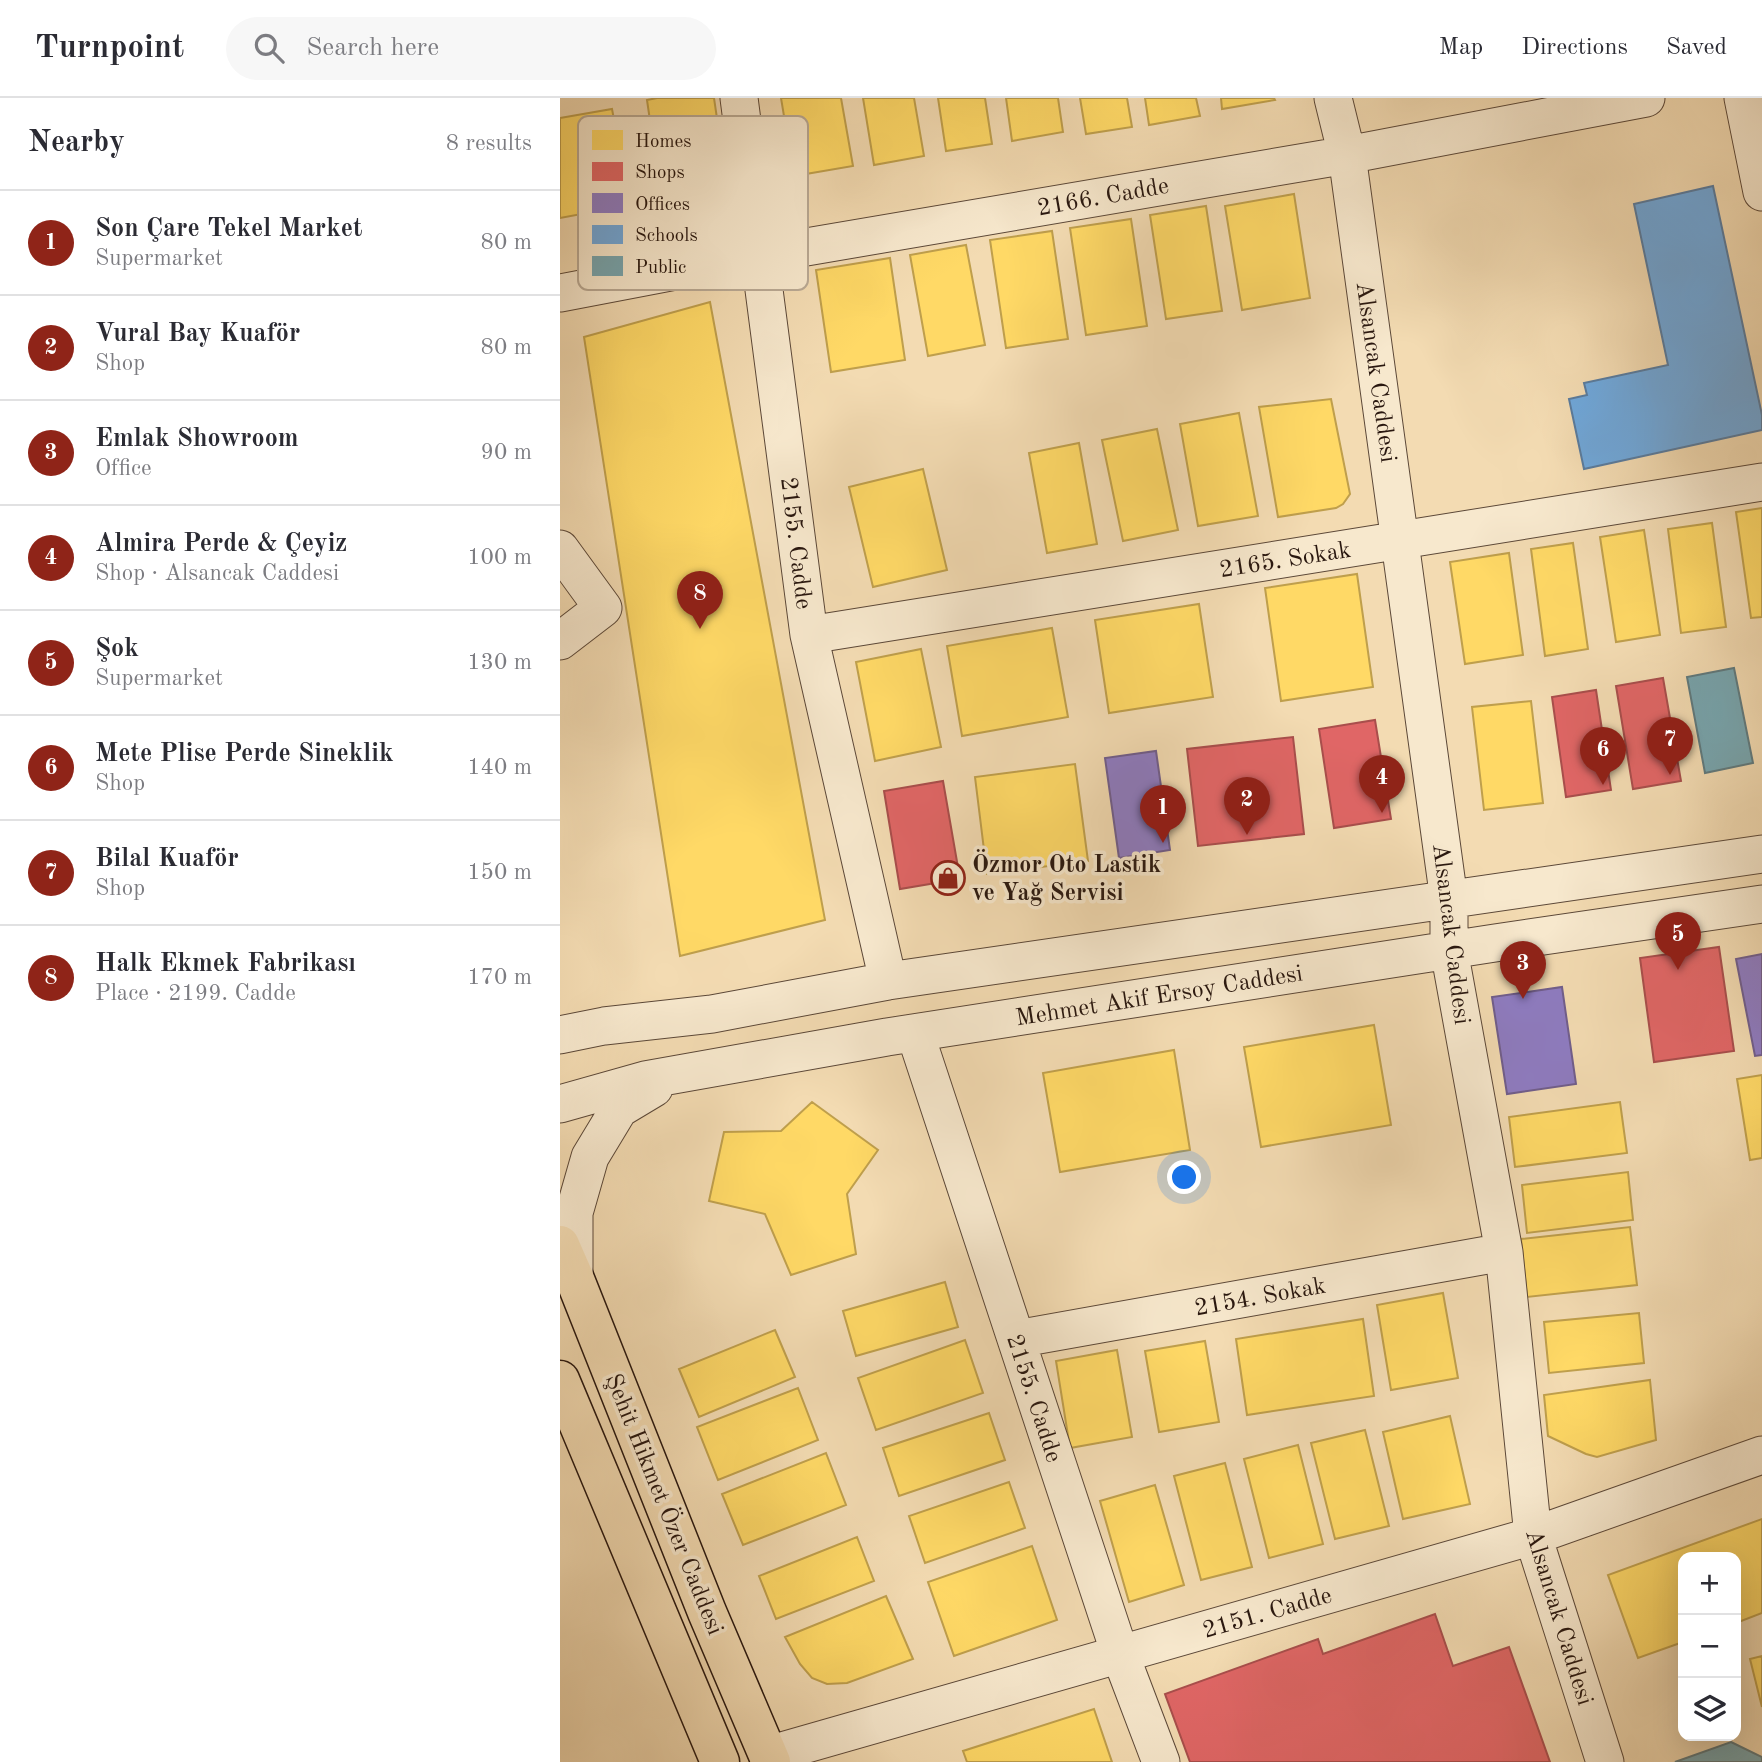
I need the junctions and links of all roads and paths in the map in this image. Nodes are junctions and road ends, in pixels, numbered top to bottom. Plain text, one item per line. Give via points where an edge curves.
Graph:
1 (739, 98) edge
2 (1333, 98) edge
3 (1646, 98) edge
4 (1743, 98) edge
5 (1605, 102) edge
6 (741, 116) edge
7 (1347, 155) junction
8 (1762, 192) edge
9 (808, 247) edge
10 (578, 290) edge
11 (764, 290) edge
12 (560, 293) edge
13 (1762, 482) edge
14 (1400, 540) junction
15 (560, 549) edge
16 (809, 635) junction
17 (560, 641) edge
18 (1762, 854) edge
19 (1449, 900) junction
20 (1762, 904) edge
21 (1449, 950) junction
22 (888, 981) junction
23 (560, 1012) edge
24 (604, 1026) junction
25 (915, 1033) junction
26 (560, 1035) edge
27 (675, 1075) junction
28 (560, 1104) edge
29 (1504, 1252) junction
30 (567, 1261) edge
31 (1016, 1339) junction
32 (560, 1380) edge
33 (1762, 1455) edge
34 (1533, 1536) junction
35 (1120, 1654) junction
36 (769, 1759) edge
37 (720, 1762) edge
38 (1160, 1762) edge
39 (1605, 1762) edge

1 - 6 street, 2155. Cadde
2 - 7 street, Alsancak Caddesi
3 - 5 street, 2166. Cadde
4 - 8 street
5 - 7 street, 2166. Cadde
7 - 9 street, 2166. Cadde
7 - 14 street, Alsancak Caddesi
10 - 12 street, 2166. Cadde
11 - 16 street, 2155. Cadde
13 - 14 street, 2165. Sokak
14 - 16 street, 2165. Sokak
14 - 19 street, Alsancak Caddesi
15 - 17 street via 603,608
16 - 22 street, 2155. Cadde
18 - 19 street, Mehmet Akif Ersoy Caddesi
19 - 21 street, Alsancak Caddesi
19 - 22 street, Mehmet Akif Ersoy Caddesi
20 - 21 street, Mehmet Akif Ersoy Caddesi
21 - 25 street, Mehmet Akif Ersoy Caddesi
21 - 29 street, Alsancak Caddesi
22 - 24 street, Mehmet Akif Ersoy Caddesi via 712,1014
23 - 24 street
24 - 26 street, Mehmet Akif Ersoy Caddesi
25 - 27 street, Mehmet Akif Ersoy Caddesi
25 - 31 street, 2155. Cadde
27 - 28 street, Mehmet Akif Ersoy Caddesi
27 - 30 street via 619,1110 590,1157 574,1213
29 - 31 street, 2154. Sokak
29 - 34 street, Alsancak Caddesi
30 - 36 main road, Şehit Hikmet Özer Caddesi
31 - 35 street, 2155. Cadde
32 - 37 main road, Şehit Hikmet Özer Caddesi
33 - 34 street, 2151. Cadde
34 - 35 street, 2151. Cadde
34 - 39 street, Alsancak Caddesi
35 - 36 street, 2151. Cadde
35 - 38 street, 2155. Cadde

